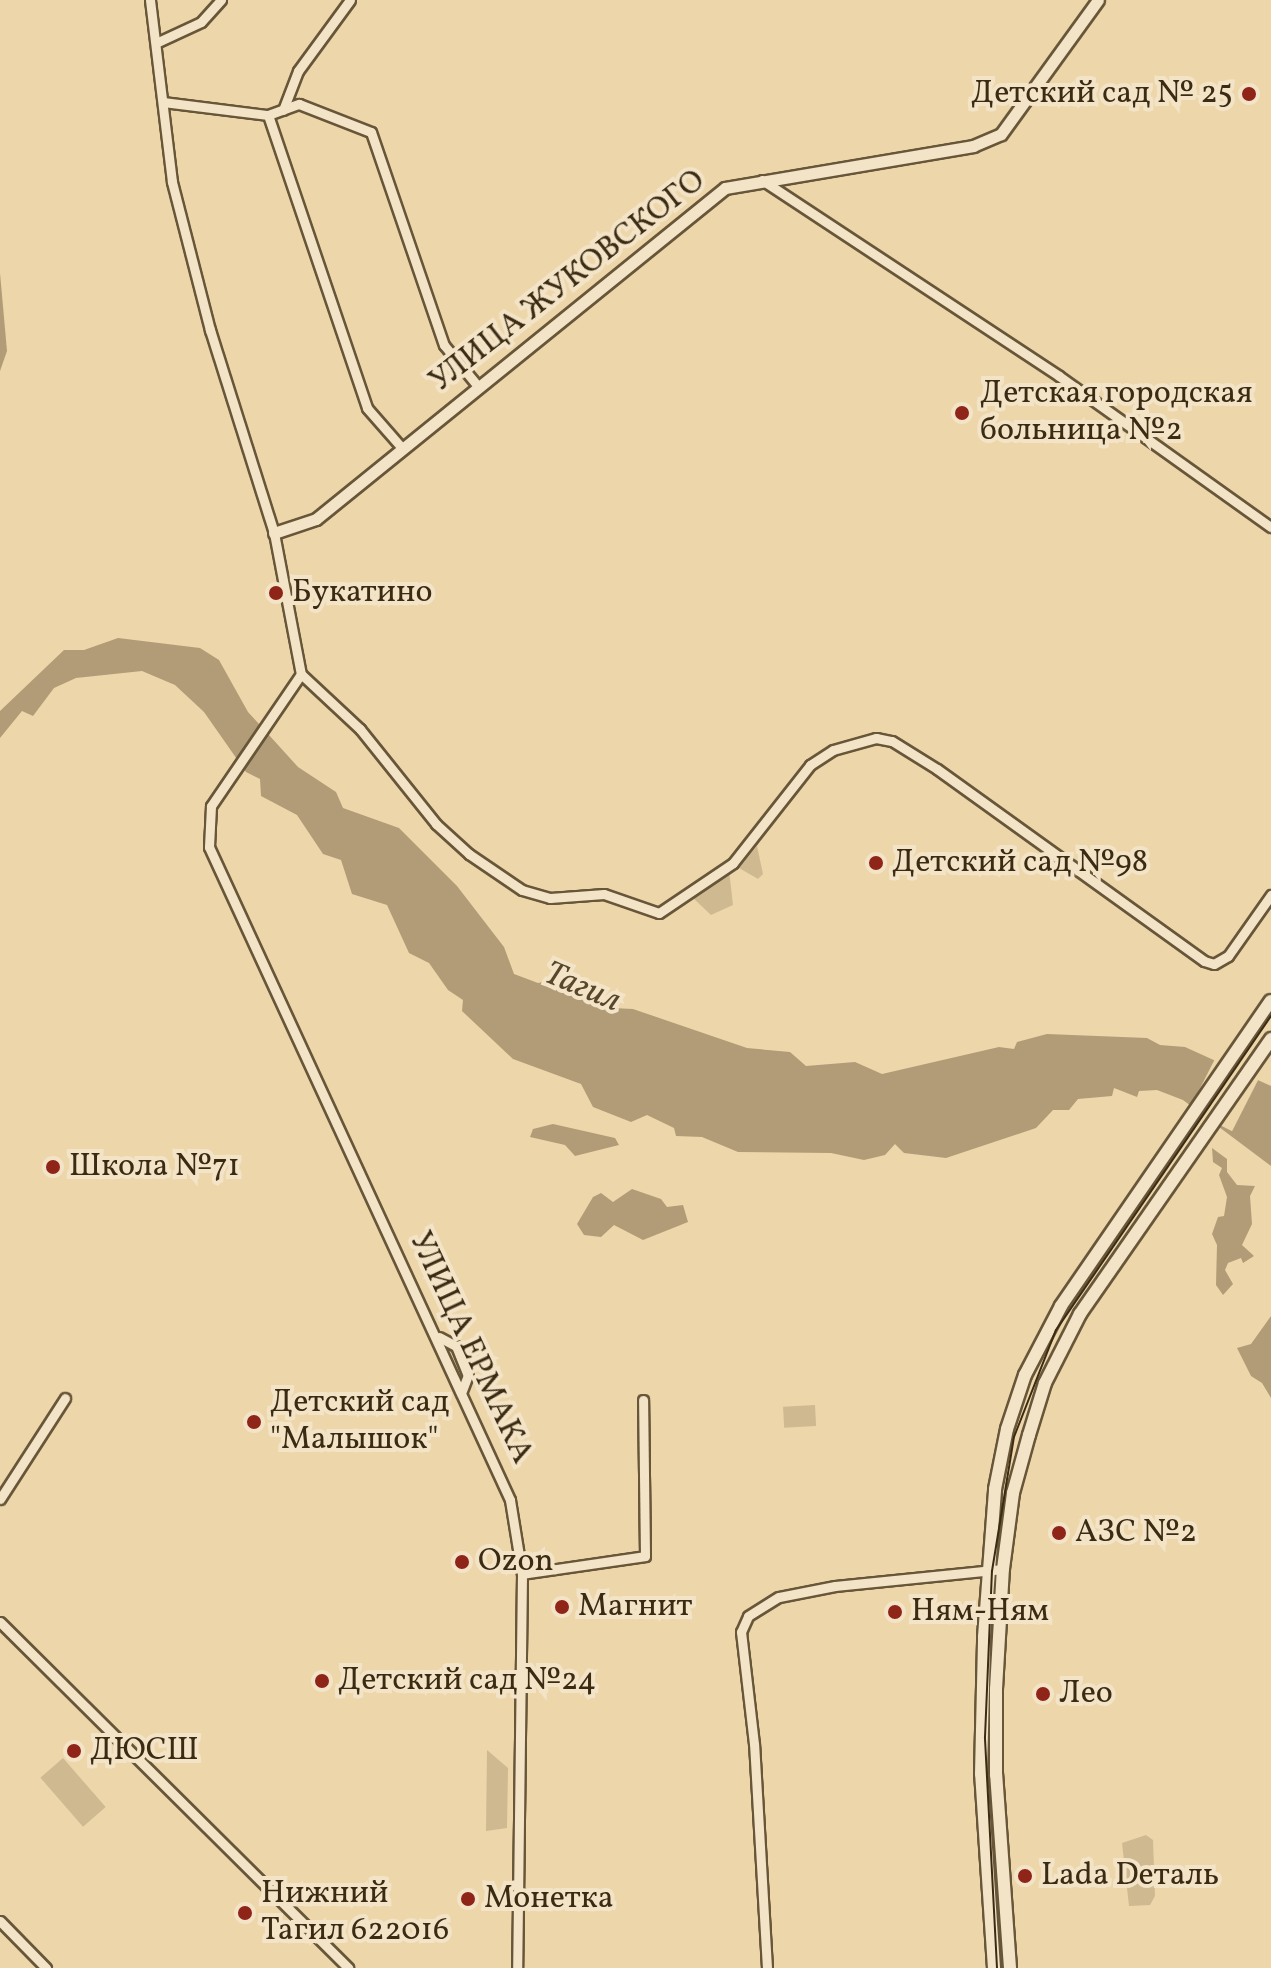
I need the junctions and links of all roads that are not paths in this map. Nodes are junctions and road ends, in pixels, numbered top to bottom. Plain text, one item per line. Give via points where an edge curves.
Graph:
1 (150, 0) edge
2 (221, 0) edge
3 (350, 0) edge
4 (1098, 0) edge
5 (158, 42) junction
6 (163, 102) junction
7 (283, 110) junction
8 (268, 115) junction
9 (762, 180) junction
10 (477, 385) junction
11 (402, 448) junction
12 (1271, 527) edge
13 (274, 533) junction
14 (301, 674) junction
15 (1271, 895) edge
16 (1267, 1007) edge
17 (1271, 1039) edge
18 (65, 1398) dead end
19 (643, 1400) dead end
20 (0, 1499) edge
21 (987, 1568) junction
22 (1003, 1569) junction
23 (522, 1574) junction
24 (0, 1622) edge
25 (0, 1921) edge
26 (46, 1968) edge
27 (349, 1968) edge
28 (517, 1968) edge
29 (767, 1968) edge
30 (994, 1968) edge
31 (1010, 1968) edge

1 - 5 street
2 - 5 street via 201,22
3 - 7 street via 298,71
4 - 9 street, УЛИЦА ЖУКОВСКОГО via 1018,115 987,143
5 - 6 street
6 - 8 street
6 - 13 street via 172,182 190,257
7 - 8 street
7 - 10 street via 299,104 371,132 444,345
8 - 11 street via 367,408
9 - 10 street, УЛИЦА ЖУКОВСКОГО via 711,196
9 - 12 street via 1033,359
10 - 11 street, УЛИЦА ЖУКОВСКОГО
11 - 13 street, УЛИЦА ЖУКОВСКОГО via 316,519
13 - 14 street
14 - 15 street via 360,729 436,824 469,854 522,890 550,898 604,894 659,913 733,863 810,765 833,750 876,738 892,741 937,769 1204,961 1214,964 1228,956
14 - 23 street, УЛИЦА ЕРМАКА via 220,790 207,823 217,872 510,1500
16 - 21 main road via 1061,1306 1025,1375 995,1489
17 - 22 main road via 1080,1314 1045,1383 1013,1493
18 - 20 street
19 - 23 street via 645,1556
21 - 22 street
21 - 29 street via 779,1597 748,1616 741,1632 754,1744
21 - 30 main road via 981,1774
22 - 31 main road via 996,1775
23 - 28 street, УЛИЦА ЕРМАКА
24 - 27 street
25 - 26 street

